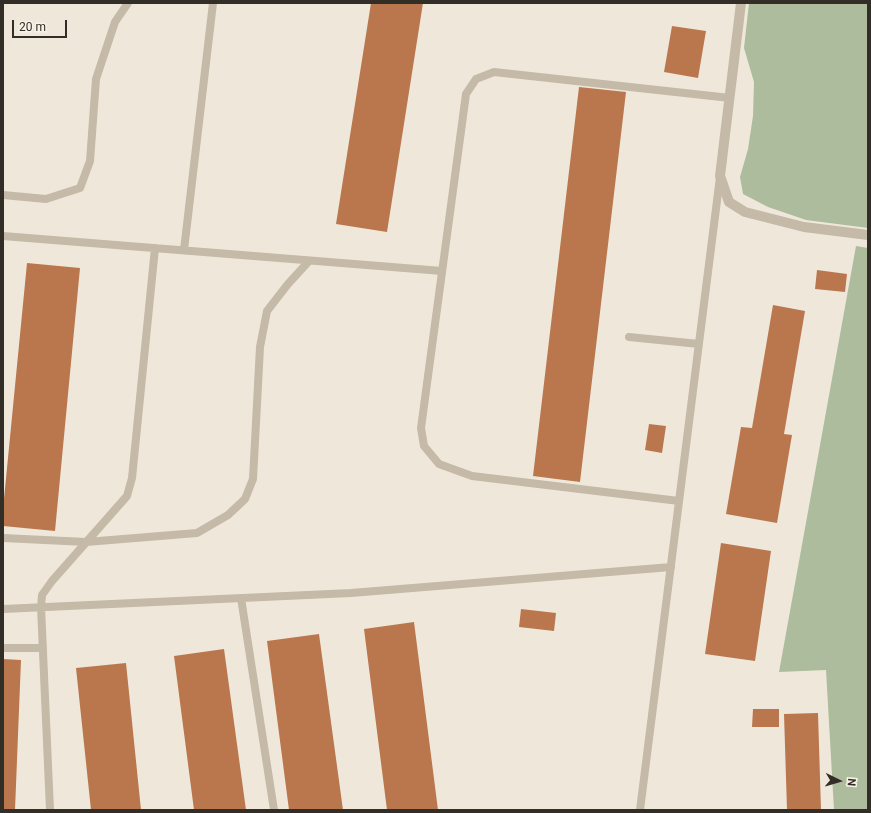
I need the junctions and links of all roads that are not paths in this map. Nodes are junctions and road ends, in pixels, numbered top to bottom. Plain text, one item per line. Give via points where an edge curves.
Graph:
1 (128, 3) edge
2 (213, 3) edge
3 (741, 3) edge
4 (730, 98) junction
5 (720, 176) junction
6 (3, 195) edge
7 (868, 235) edge
8 (3, 236) edge
9 (154, 248) junction
10 (184, 250) junction
11 (309, 260) junction
12 (442, 271) junction
13 (629, 337) dead end
14 (699, 344) junction
15 (679, 501) junction
16 (3, 538) edge
17 (86, 542) junction
18 (671, 567) junction
19 (241, 598) junction
20 (41, 607) junction
21 (3, 609) edge
22 (3, 648) edge
23 (43, 648) junction
24 (50, 810) edge
25 (274, 810) edge
26 (640, 810) edge

1 - 6 lane via 115,22 96,79 90,161 80,188 46,199
2 - 10 lane
3 - 4 street
4 - 5 street
4 - 12 lane via 494,72 476,79 466,94
5 - 7 street via 729,202 745,212 804,227
5 - 14 lane
8 - 9 lane
9 - 10 lane
9 - 17 lane via 132,478 127,496
10 - 11 lane
11 - 12 lane
11 - 17 lane via 267,311 260,347 252,479 245,499 228,515 197,533
12 - 15 lane via 421,428 424,446 439,464 472,476
13 - 14 lane
14 - 15 lane
15 - 18 lane
16 - 17 lane
17 - 20 lane via 42,595
18 - 19 lane via 351,594
18 - 26 lane
19 - 20 lane
19 - 25 lane
20 - 21 lane
20 - 23 lane
22 - 23 lane
23 - 24 lane

